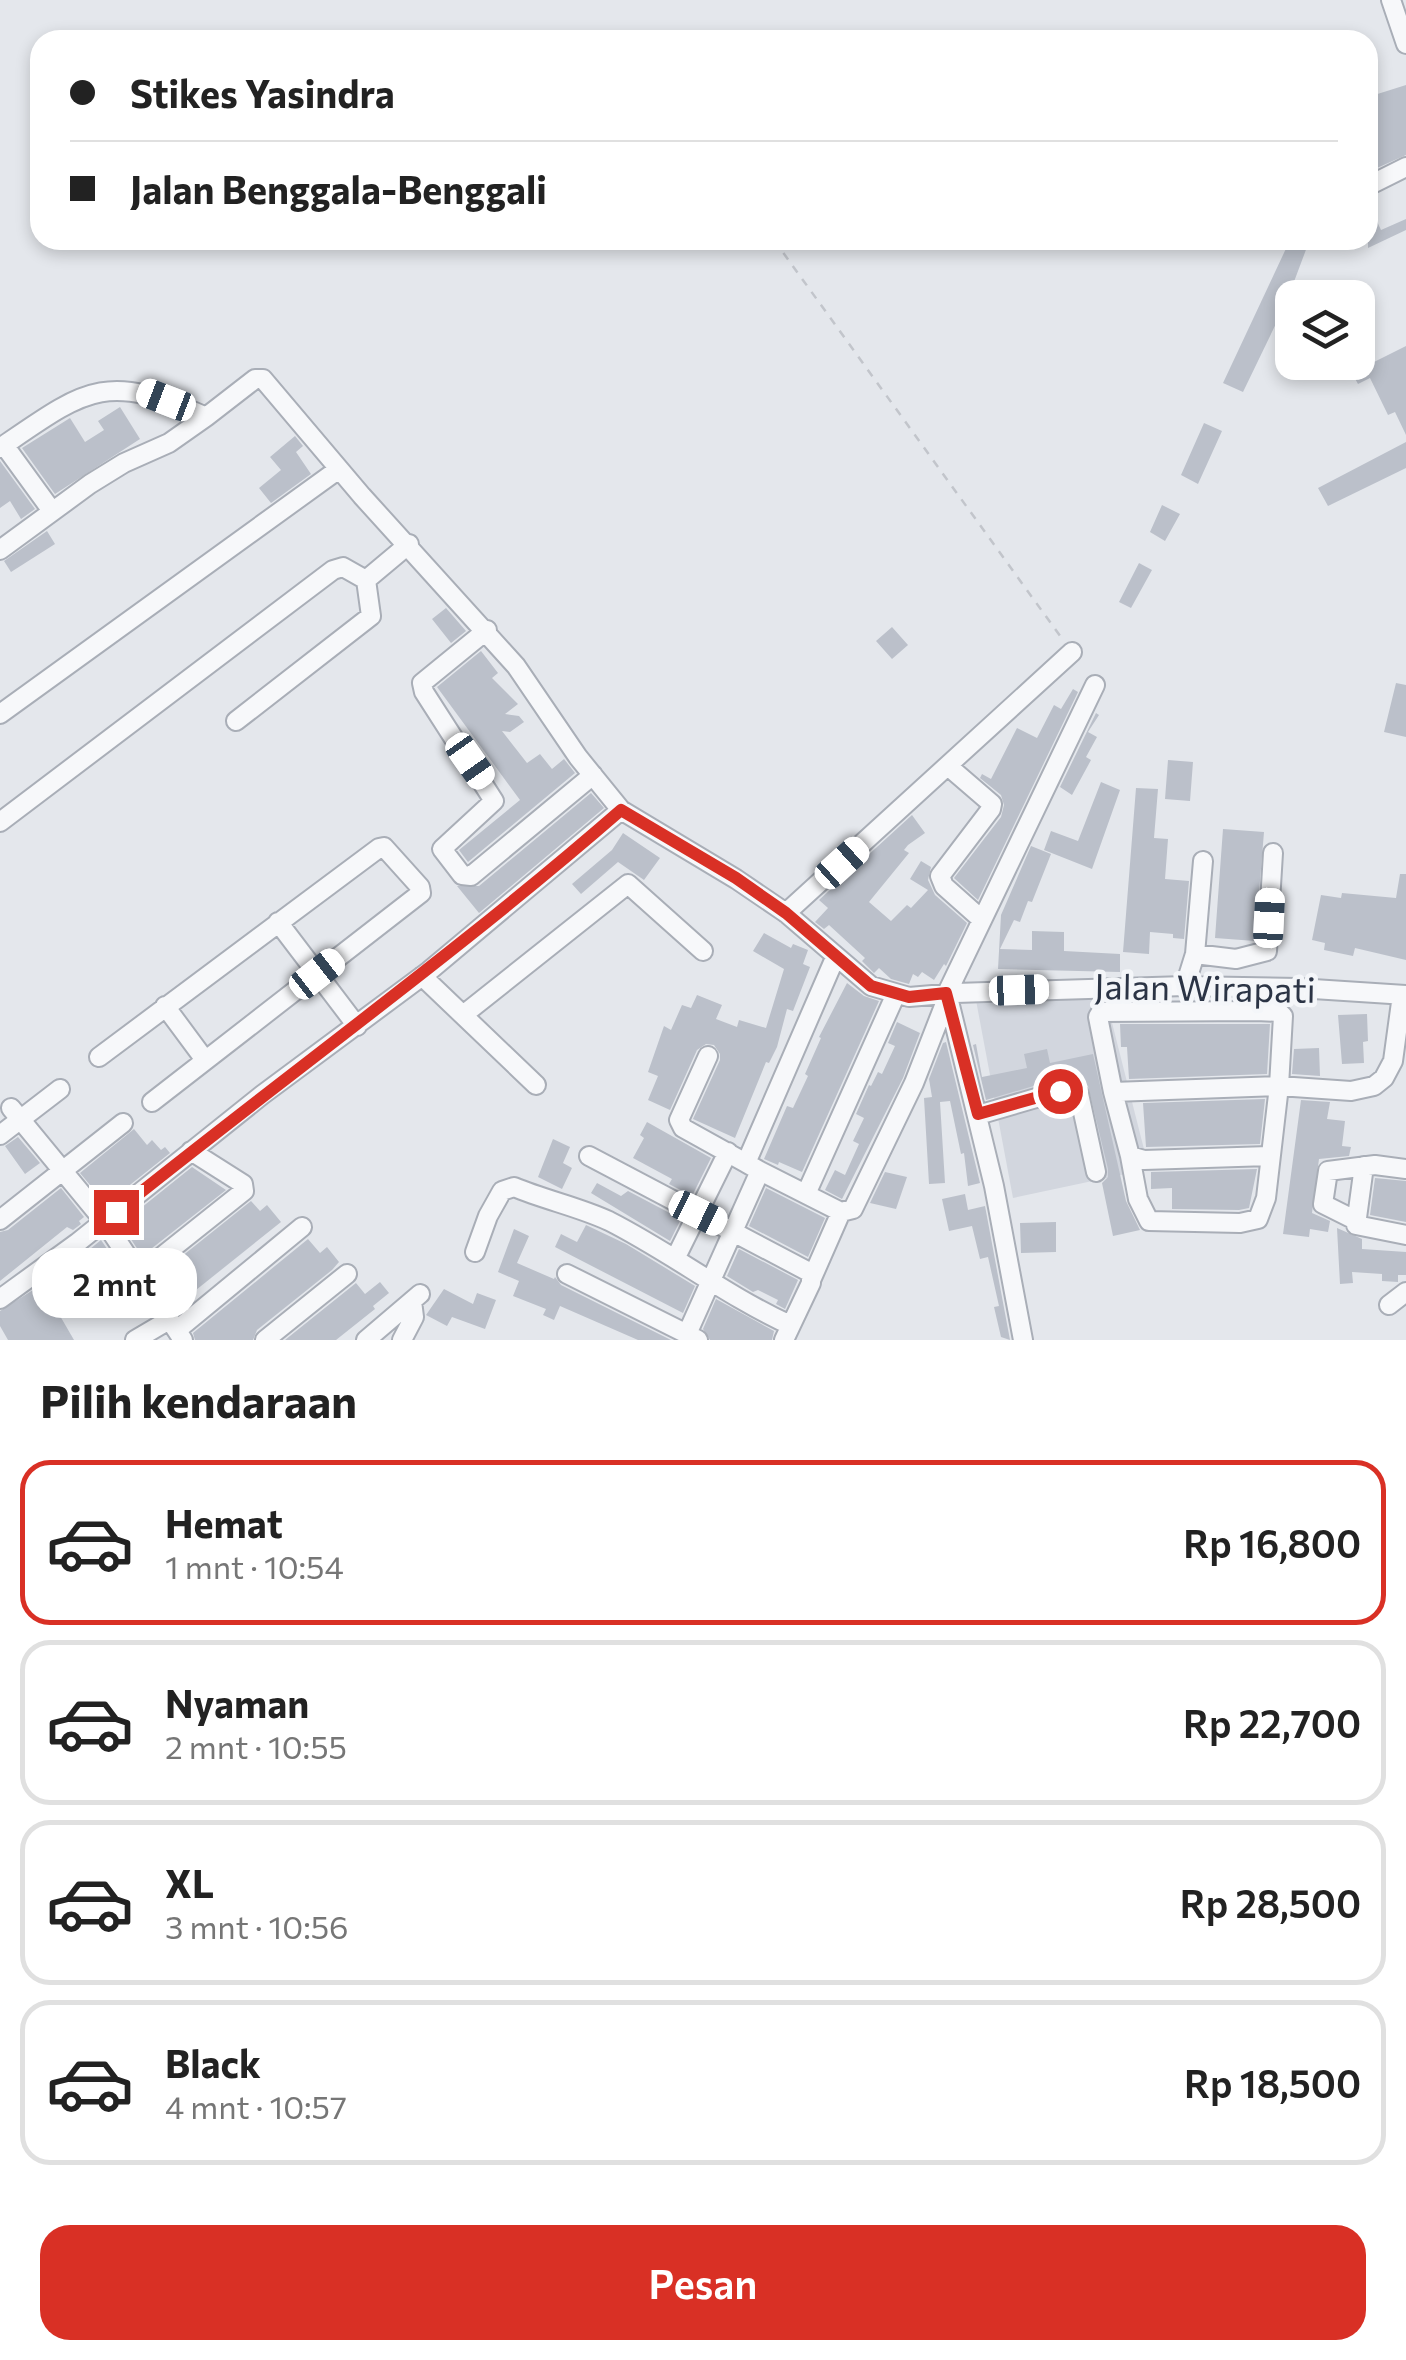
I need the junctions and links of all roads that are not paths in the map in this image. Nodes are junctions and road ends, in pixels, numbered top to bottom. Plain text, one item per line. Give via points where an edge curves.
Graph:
1 (1391, 0) edge
2 (1406, 44) edge
3 (1406, 167) edge
4 (1378, 181) edge
5 (206, 417) junction
6 (2, 446) edge
7 (339, 469) junction
8 (52, 512) junction
9 (409, 544) junction
10 (0, 550) edge
11 (366, 580) junction
12 (487, 630) junction
13 (1072, 652) road end
14 (1094, 685) dead end
15 (0, 714) edge
16 (236, 721) dead end
17 (950, 766) junction
18 (593, 775) junction
19 (621, 810) junction
20 (0, 822) edge
21 (1273, 853) dead end
22 (1204, 861) dead end
23 (786, 913) junction
24 (980, 918) junction
25 (278, 922) junction
26 (703, 951) dead end
27 (1195, 954) junction
28 (836, 958) junction
29 (317, 974) junction
30 (422, 976) junction
31 (1185, 986) junction
32 (1404, 995) edge
33 (896, 996) junction
34 (946, 997) junction
35 (165, 1006) junction
36 (463, 1015) junction
37 (356, 1026) junction
38 (708, 1056) dead end
39 (100, 1057) dead end
40 (206, 1060) junction
41 (536, 1085) dead end
42 (1279, 1086) junction
43 (60, 1089) dead end
44 (1113, 1092) junction
45 (152, 1102) dead end
46 (11, 1114) edge
47 (978, 1114) junction
48 (123, 1123) dead end
49 (0, 1136) edge
50 (197, 1146) junction
51 (728, 1152) junction
52 (588, 1156) dead end
53 (1130, 1156) junction
54 (1269, 1156) junction
55 (1364, 1166) junction
56 (753, 1167) junction
57 (1406, 1169) edge
58 (62, 1171) junction
59 (1096, 1172) dead end
60 (806, 1194) junction
61 (841, 1212) junction
62 (698, 1213) junction
63 (0, 1220) edge
64 (1355, 1220) junction
65 (104, 1221) junction
66 (302, 1227) dead end
67 (734, 1231) junction
68 (1406, 1235) edge
69 (475, 1252) dead end
70 (675, 1259) junction
71 (141, 1273) junction
72 (348, 1274) dead end
73 (567, 1274) dead end
74 (812, 1278) junction
75 (712, 1282) junction
76 (1406, 1292) edge
77 (0, 1299) edge
78 (1389, 1304) dead end
79 (177, 1330) edge
80 (788, 1333) edge
81 (692, 1337) edge
82 (134, 1340) edge
83 (264, 1340) edge
84 (366, 1340) edge
85 (402, 1340) edge
86 (1023, 1340) edge

1 - 2 street
3 - 4 street
5 - 6 street via 146,392 102,392 64,404
5 - 7 street via 263,379
5 - 8 street
6 - 8 street
7 - 9 street
7 - 15 street
8 - 10 street
9 - 11 street
9 - 12 street
11 - 16 street via 371,616
11 - 20 street via 343,567 332,570
12 - 18 street
12 - 18 street via 422,684 494,801 442,849 445,856 471,876
13 - 17 street
14 - 24 street
17 - 23 street
17 - 24 street via 992,804 940,876
18 - 19 street
19 - 23 street
19 - 30 street
21 - 27 street via 1267,951 1236,959
22 - 27 street
23 - 28 street
24 - 34 street
25 - 29 street
25 - 29 street via 378,848 420,887 421,894
25 - 35 street
26 - 36 street via 628,884
27 - 31 street
28 - 33 street
28 - 56 street
29 - 37 street
29 - 40 street
30 - 36 street
30 - 37 street
31 - 32 street, Jalan Wirapati
31 - 34 street, Jalan Wirapati
32 - 42 street via 1393,1060 1379,1082 1351,1091
33 - 34 street, Jalan Wirapati
33 - 60 street
34 - 47 street
34 - 61 street via 856,1205
35 - 39 street
35 - 40 street
36 - 41 street
37 - 50 street
38 - 51 street via 679,1120
40 - 45 street
42 - 44 street
42 - 44 street via 1279,1012 1104,1012 1098,1017
42 - 54 street
43 - 46 street via 40,1106
44 - 53 street
46 - 49 street
46 - 58 street
47 - 59 street via 1060,1091 1079,1094
47 - 86 street
48 - 58 street
50 - 65 street
50 - 71 street via 244,1191
51 - 56 street
51 - 62 street
52 - 62 street
53 - 54 street
53 - 54 street via 1149,1221 1240,1223 1258,1219
55 - 57 street
55 - 64 street
55 - 64 street via 1326,1173 1322,1204
56 - 60 street
56 - 67 street
58 - 63 street
58 - 65 street
60 - 61 street
61 - 74 street
62 - 67 street
62 - 70 street
64 - 68 street via 1358,1228
65 - 71 street
65 - 77 street
66 - 79 street
67 - 74 street
67 - 75 street
69 - 70 street via 488,1216 510,1186 606,1220
70 - 75 street
71 - 79 street
72 - 83 street
73 - 81 street
74 - 80 street
75 - 80 street
75 - 81 street
76 - 78 street
79 - 82 street
84 - 85 street via 416,1298

